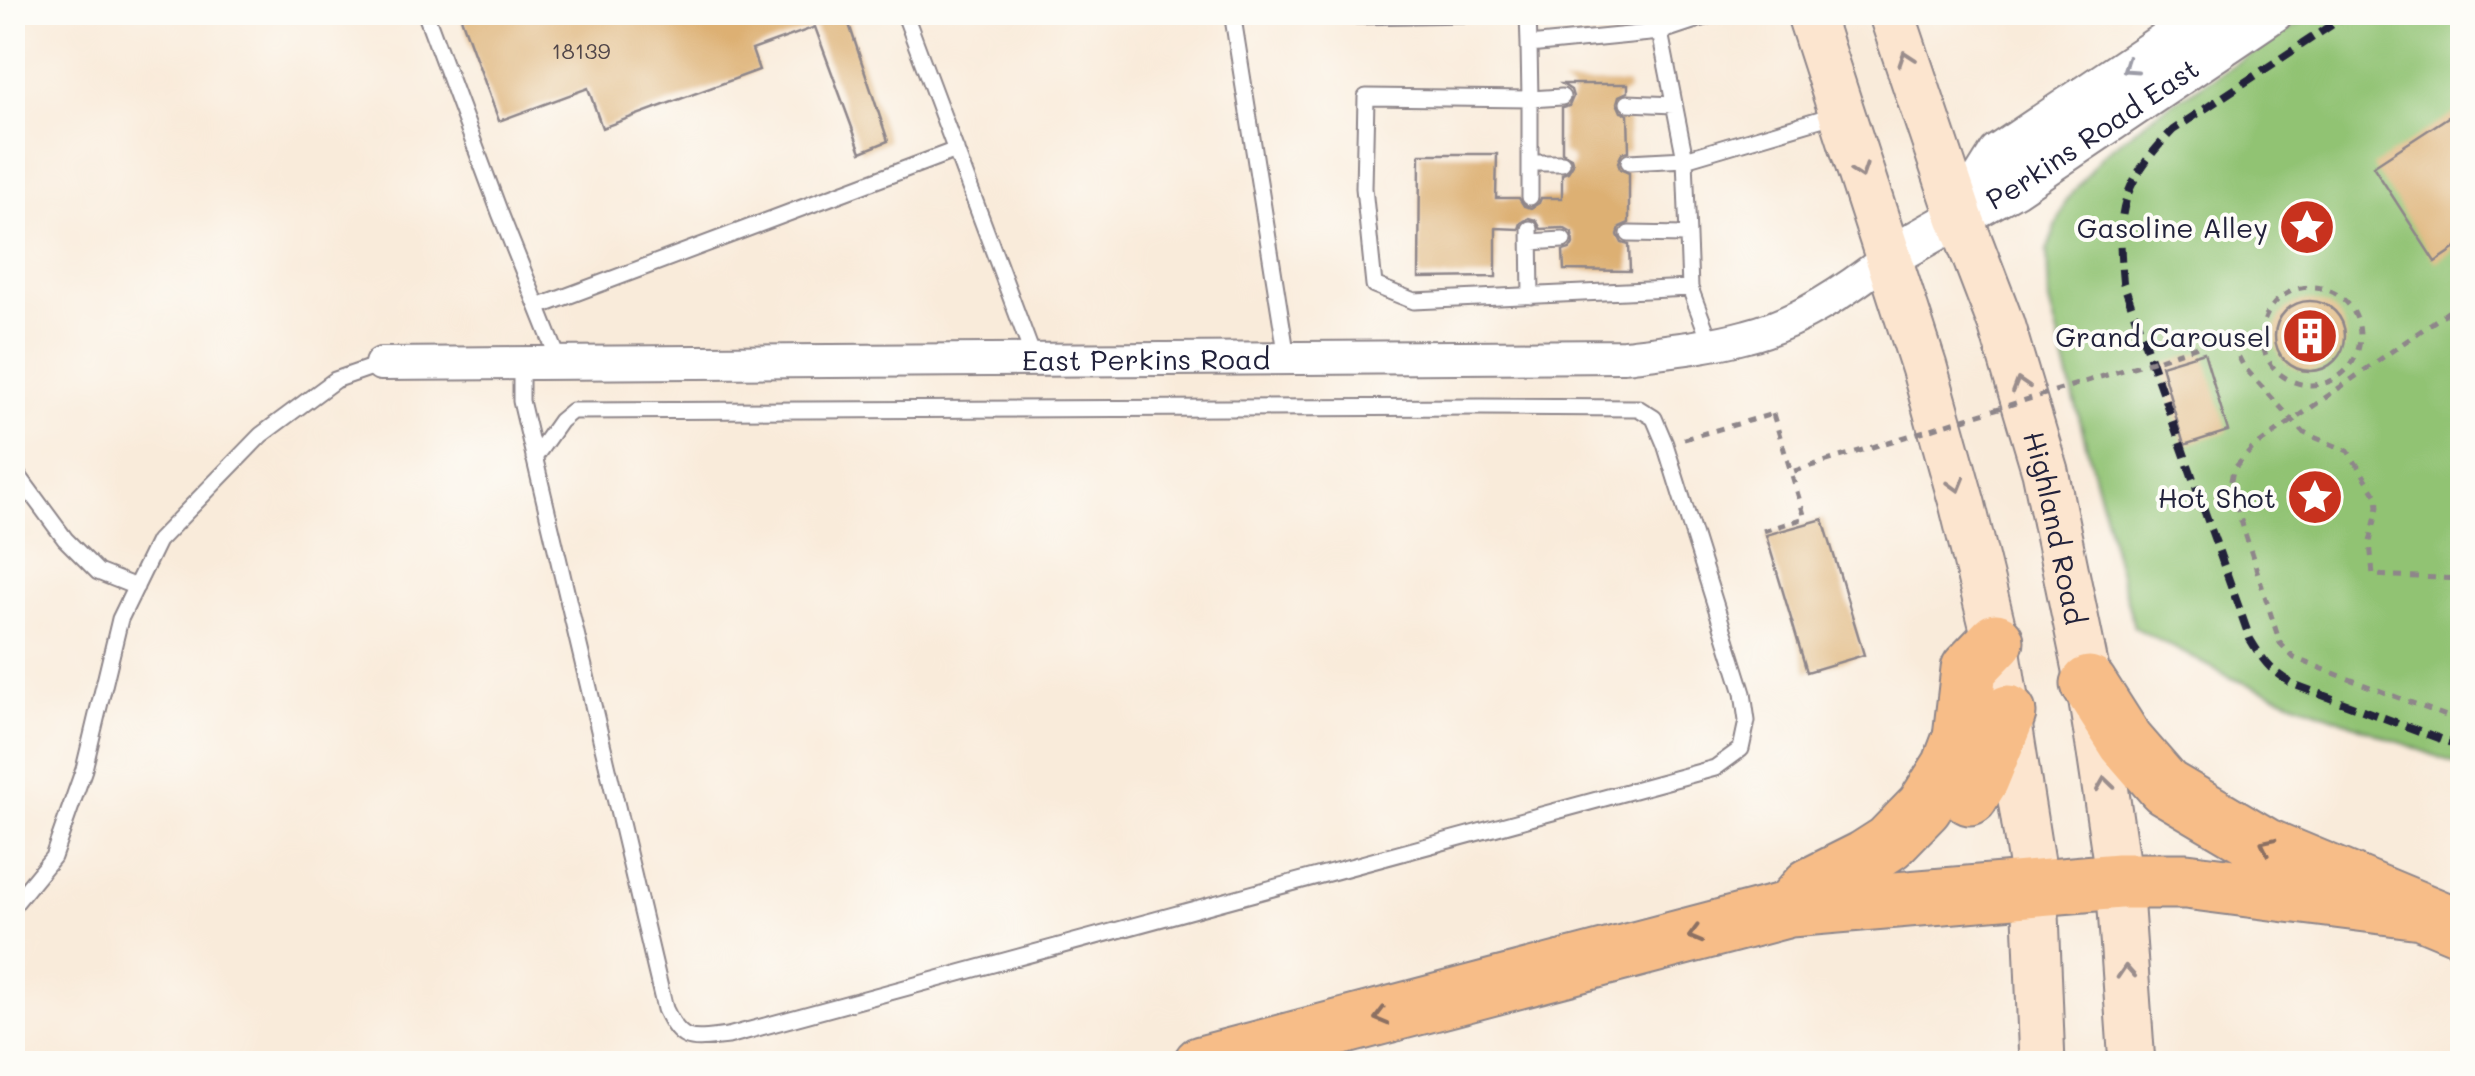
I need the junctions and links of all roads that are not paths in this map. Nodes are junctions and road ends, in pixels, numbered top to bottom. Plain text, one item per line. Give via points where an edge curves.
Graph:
1 (425, 12) edge
2 (904, 12) edge
3 (1232, 12) edge
4 (1720, 12) edge
5 (1809, 12) edge
6 (1891, 12) edge
7 (2210, 12) edge
8 (2273, 12) edge
9 (1356, 16) dead end
10 (1660, 32) junction
11 (1529, 45) junction
12 (1530, 98) junction
13 (1562, 98) dead end
14 (1628, 102) dead end
15 (1674, 105) junction
16 (1840, 113) junction
17 (956, 150) junction
18 (1685, 159) junction
19 (1629, 162) dead end
20 (1562, 163) dead end
21 (1530, 164) junction
22 (1530, 197) dead end
23 (1960, 216) junction
24 (1629, 234) dead end
25 (1686, 235) junction
26 (1563, 240) dead end
27 (1889, 257) junction
28 (1690, 288) junction
29 (1531, 296) junction
30 (538, 308) junction
31 (1711, 344) junction
32 (1287, 358) junction
33 (1034, 359) junction
34 (560, 362) junction
35 (521, 363) junction
36 (381, 364) joint
37 (534, 458) junction
38 (12, 466) edge
39 (136, 587) junction
40 (1996, 640) junction
41 (2090, 684) junction
42 (2008, 714) junction
43 (2119, 881) junction
44 (2035, 888) junction
45 (1850, 903) junction
46 (12, 907) edge
47 (1790, 909) junction
48 (2442, 920) edge
49 (1201, 1064) edge
50 (2042, 1064) edge
51 (2132, 1064) edge

1 - 30 lane
2 - 17 lane
3 - 32 lane
4 - 10 lane
5 - 16 main road
23 -> 6 main road, Highland Road
7 -> 23 street, Perkins Road East via 1999,154
8 - 23 street, Perkins Road East
9 - 11 lane via 1528,13
10 - 11 lane
10 - 15 lane
11 - 12 lane
12 - 13 lane
12 - 21 lane
12 - 29 lane via 1366,97 1364,188 1374,285 1414,302
14 - 15 lane
15 - 18 lane
16 - 18 lane
16 -> 27 main road
17 - 30 lane
17 - 33 lane
18 - 19 lane
18 - 25 lane
20 - 21 lane
21 - 22 lane
23 - 27 street, Perkins Road East
41 -> 23 main road, Highland Road via 2045,470
24 - 25 lane
25 - 28 lane
26 - 29 lane via 1530,235
27 - 31 street, East Perkins Road via 1802,315
27 -> 40 main road
28 - 29 lane
28 - 31 lane
30 - 34 lane
31 - 32 street, East Perkins Road via 1624,356
32 - 33 street, East Perkins Road
33 - 34 street, East Perkins Road
34 - 35 street, East Perkins Road
35 - 36 street, East Perkins Road
35 - 37 lane via 521,400
36 - 39 lane via 335,380 261,434 158,540
37 - 37 lane via 664,1009 675,1030 693,1040 766,1026 1716,768 1741,749 1743,693 1665,444 1654,418 1638,408 572,412
38 - 39 lane via 98,572
39 - 46 lane via 120,619 84,768 53,858
40 - 42 main road
40 - 47 highway via 1968,669 1961,737 1924,807 1889,842 1810,886
43 -> 41 main road, Highland Road
48 -> 41 highway via 2265,846 2165,788
42 - 44 main road
42 - 45 highway via 1981,779 1954,821 1910,868
43 - 44 highway
43 - 48 highway via 2186,881
51 -> 43 main road, Highland Road
44 - 45 highway
44 - 50 main road
45 - 47 highway
47 -> 49 highway

